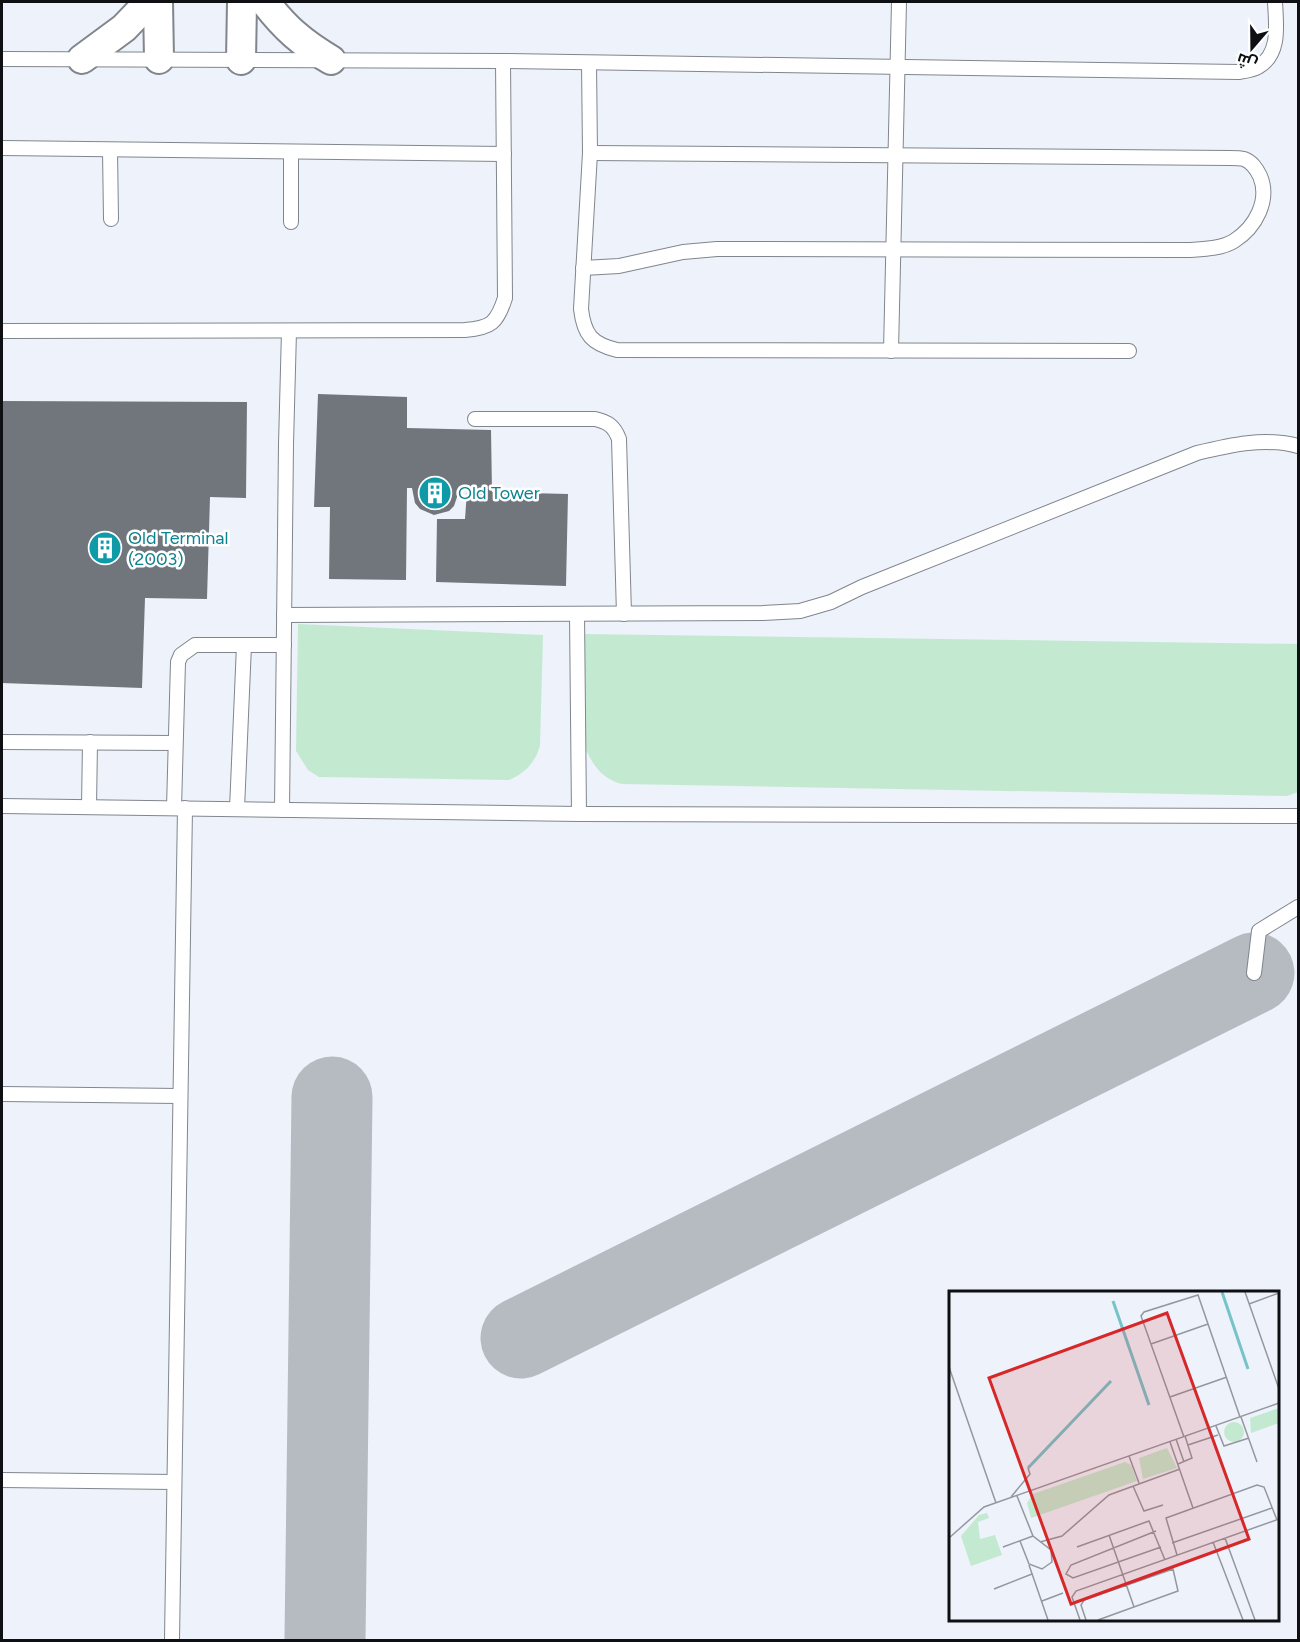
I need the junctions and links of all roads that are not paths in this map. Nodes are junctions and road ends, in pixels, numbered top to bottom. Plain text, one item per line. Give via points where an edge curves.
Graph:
1 (149, 2) edge
2 (158, 2) edge
3 (242, 2) edge
4 (265, 2) edge
5 (899, 2) edge
6 (1275, 2) edge
7 (2, 58) edge
8 (82, 59) junction
9 (159, 59) junction
10 (241, 60) junction
11 (331, 60) junction
12 (503, 61) junction
13 (589, 63) junction
14 (898, 67) junction
15 (2, 148) edge
16 (110, 150) junction
17 (291, 152) junction
18 (590, 153) junction
19 (504, 154) junction
20 (896, 156) junction
21 (111, 219) dead end
22 (291, 222) dead end
23 (893, 249) junction
24 (583, 268) junction
25 (2, 331) edge
26 (289, 331) junction
27 (891, 351) junction
28 (1129, 351) dead end
29 (475, 419) dead end
30 (1299, 446) edge
31 (577, 614) junction
32 (624, 614) junction
33 (284, 615) junction
34 (244, 645) junction
35 (284, 645) junction
36 (2, 742) edge
37 (90, 742) junction
38 (175, 743) junction
39 (2, 806) edge
40 (88, 807) junction
41 (179, 808) junction
42 (237, 809) junction
43 (282, 810) junction
44 (579, 814) junction
45 (1299, 816) edge
46 (1299, 907) edge
47 (1254, 973) dead end
48 (2, 1094) edge
49 (180, 1096) junction
50 (2, 1480) edge
51 (174, 1482) junction
52 (172, 1641) edge

1 - 8 street via 124,28
2 - 9 street
3 - 10 street
4 - 11 street via 304,44
5 - 14 lane
6 - 14 lane via 1276,38 1270,56 1257,68 1239,72
7 - 8 lane
8 - 9 lane
9 - 10 lane
10 - 11 lane
11 - 12 lane
12 - 13 lane
12 - 19 lane
13 - 14 lane
13 - 18 lane
14 - 20 lane
15 - 16 lane
16 - 17 lane
16 - 21 lane
17 - 19 lane
17 - 22 lane
18 - 20 lane
18 - 24 lane
19 - 26 lane via 505,298 499,317 484,328 465,330
20 - 23 lane
20 - 23 lane via 1244,159 1256,167 1262,181 1263,203 1253,225 1234,241 1211,249
23 - 24 lane via 717,249 619,266
23 - 27 lane
24 - 27 lane via 583,324 602,347
25 - 26 lane
26 - 33 lane
27 - 28 lane
29 - 32 lane via 595,419 615,428 619,439
30 - 32 lane via 1256,442 1197,453 831,602 800,611
31 - 32 lane
31 - 33 lane
31 - 44 lane
33 - 35 lane
34 - 35 lane
34 - 38 lane via 195,645 181,655
34 - 42 lane
35 - 43 lane
36 - 37 lane
37 - 38 lane
37 - 40 lane
38 - 41 lane
39 - 40 lane
40 - 41 lane
41 - 42 lane
41 - 49 lane
42 - 43 lane
43 - 44 lane
44 - 45 lane
46 - 47 lane via 1259,931
48 - 49 lane
49 - 51 lane
50 - 51 lane
51 - 52 lane

